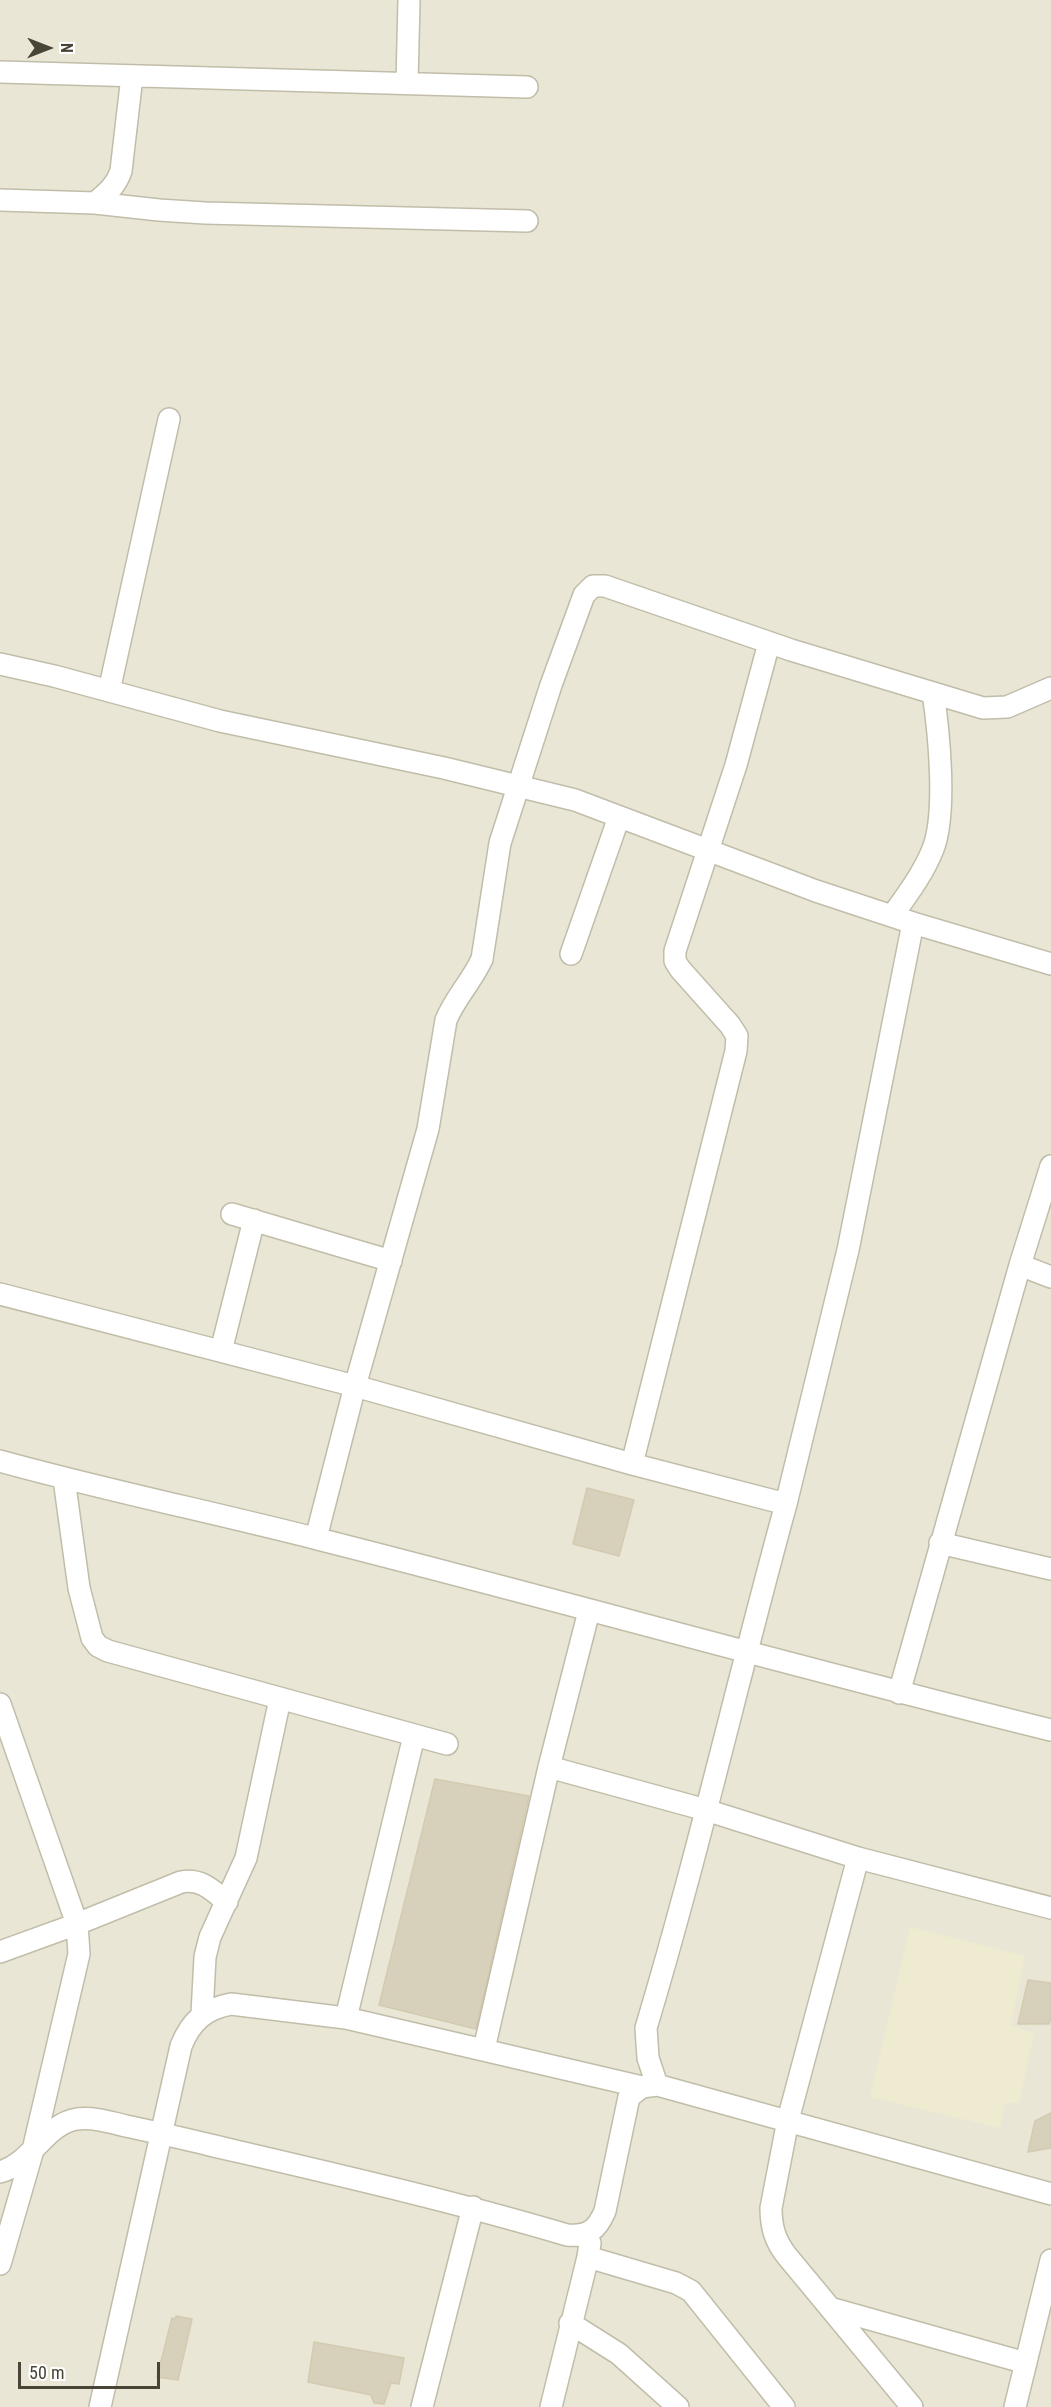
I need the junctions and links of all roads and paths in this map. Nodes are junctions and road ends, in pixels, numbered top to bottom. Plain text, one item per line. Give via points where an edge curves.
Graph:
1 (409, 0) edge
2 (0, 72) edge
3 (132, 76) junction
4 (407, 83) junction
5 (527, 87) dead end
6 (0, 200) edge
7 (94, 203) junction
8 (527, 221) dead end
9 (169, 419) dead end
10 (769, 643) junction
11 (0, 664) edge
12 (1051, 688) edge
13 (110, 691) junction
14 (933, 693) junction
15 (518, 787) junction
16 (619, 816) junction
17 (707, 849) junction
18 (892, 916) junction
19 (913, 923) junction
20 (571, 954) dead end
21 (1051, 964) edge
22 (1051, 1166) edge
23 (232, 1214) dead end
24 (254, 1220) junction
25 (391, 1261) junction
26 (1020, 1265) junction
27 (1051, 1277) edge
28 (0, 1294) edge
29 (221, 1351) junction
30 (355, 1386) junction
31 (0, 1461) edge
32 (632, 1464) junction
33 (64, 1479) junction
34 (786, 1504) junction
35 (316, 1538) junction
36 (940, 1543) junction
37 (1051, 1569) edge
38 (589, 1611) junction
39 (745, 1652) junction
40 (899, 1693) junction
41 (280, 1700) junction
42 (0, 1704) edge
43 (1051, 1730) edge
44 (414, 1736) junction
45 (447, 1744) dead end
46 (549, 1767) junction
47 (706, 1810) junction
48 (858, 1858) junction
49 (227, 1902) junction
50 (1051, 1908) edge
51 (77, 1924) junction
52 (2, 1946) edge
53 (202, 2014) junction
54 (345, 2018) junction
55 (484, 2049) junction
56 (649, 2086) junction
57 (788, 2120) junction
58 (163, 2133) junction
59 (33, 2150) junction
60 (0, 2172) edge
61 (1051, 2194) edge
62 (473, 2207) junction
63 (591, 2233) junction
64 (588, 2257) junction
65 (1051, 2260) edge
66 (0, 2264) edge
67 (830, 2308) junction
68 (570, 2323) junction
69 (1026, 2363) junction
70 (100, 2407) edge
71 (422, 2407) edge
72 (551, 2407) edge
73 (678, 2407) edge
74 (784, 2407) edge
75 (912, 2407) edge
76 (1015, 2407) edge

1 - 4 street
2 - 3 street
3 - 4 street
3 - 7 street via 122,171 118,181
4 - 5 street
6 - 7 street
7 - 8 street via 205,213
9 - 13 street
10 - 14 street
10 - 15 street via 605,586 593,586 584,595
10 - 17 street via 736,765
11 - 13 street
12 - 14 street via 994,709
13 - 15 street via 236,724
14 - 18 street via 940,822 921,874
15 - 16 street via 575,800
15 - 25 street via 498,852 482,959 446,1020 428,1129
16 - 17 street
16 - 20 street
17 - 18 street
17 - 32 street via 675,961 730,1025 737,1036 736,1051
18 - 19 street
19 - 21 street
19 - 34 street via 848,1250
22 - 26 street
23 - 24 street
24 - 25 street
24 - 29 street
25 - 30 street
26 - 27 street
26 - 36 street
28 - 29 street
29 - 30 street
30 - 32 street
30 - 35 street
31 - 33 street
32 - 34 street
33 - 35 street
33 - 41 street via 79,1588 92,1638 98,1646
34 - 39 street
35 - 38 street
36 - 37 street
36 - 40 street
38 - 39 street
38 - 46 street
39 - 40 street
39 - 47 street
40 - 43 street
41 - 44 street
41 - 49 street via 246,1858
42 - 51 street
44 - 45 street
44 - 54 street
46 - 47 street
46 - 55 street
47 - 48 street
47 - 56 street via 646,2028
48 - 50 street
48 - 57 street
49 - 51 street via 193,1880
49 - 53 street via 205,1957
51 - 52 street
51 - 59 street via 79,1954
53 - 54 street via 231,2004
53 - 58 street via 181,2046
54 - 55 street
55 - 56 street
56 - 57 street
56 - 63 street via 629,2097 605,2211
57 - 61 street
57 - 67 street via 771,2222 779,2247
58 - 59 street via 75,2119 57,2127
58 - 62 street
58 - 70 street
59 - 60 street via 14,2168
59 - 66 street
62 - 63 street via 567,2235
62 - 71 street
63 - 64 street
64 - 68 street
64 - 74 street via 691,2291
65 - 69 street
67 - 69 street
67 - 75 street
68 - 72 street
68 - 73 street via 619,2354
69 - 76 street

